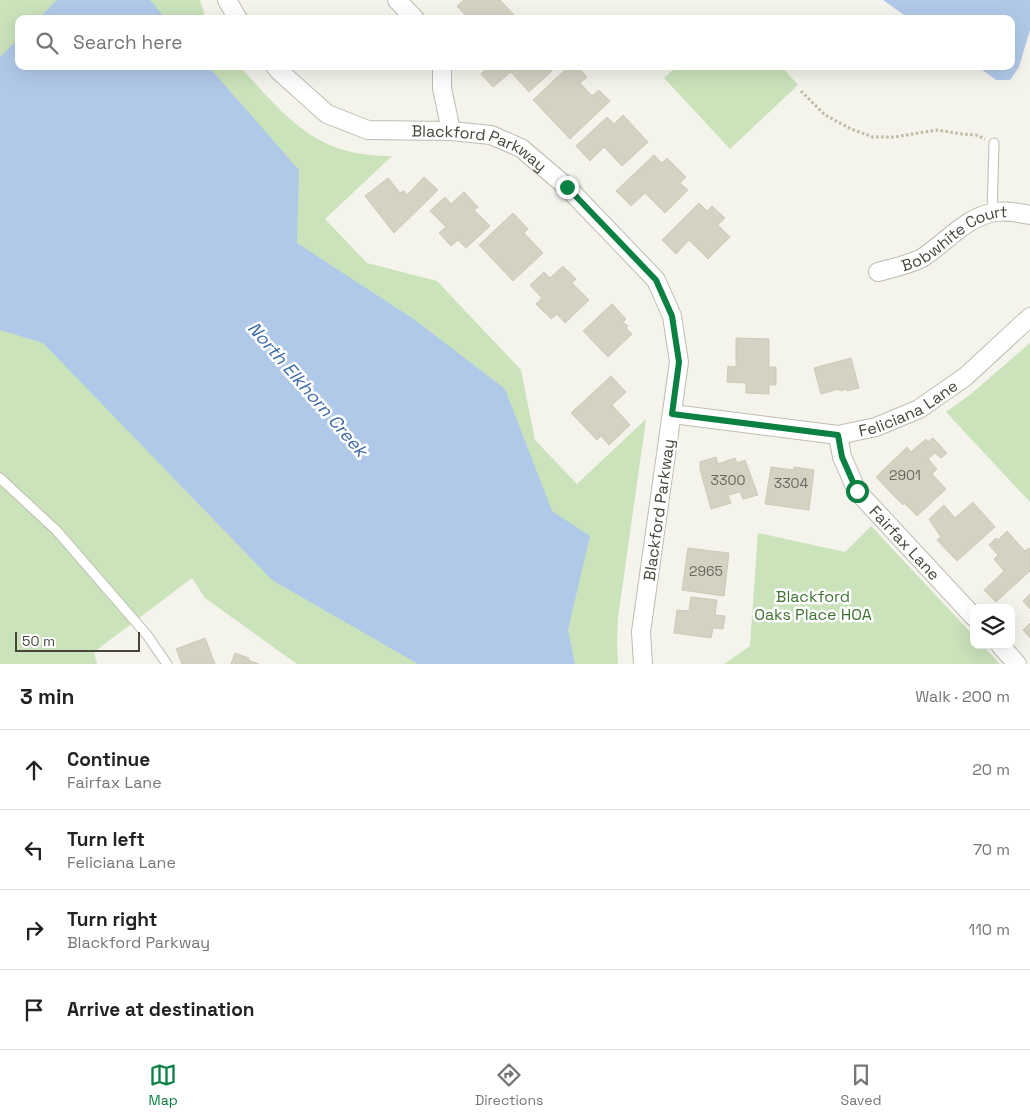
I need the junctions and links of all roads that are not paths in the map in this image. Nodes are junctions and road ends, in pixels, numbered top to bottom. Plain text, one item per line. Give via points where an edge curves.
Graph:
1 (227, 0) edge
2 (397, 0) edge
3 (236, 15) edge
4 (411, 15) edge
5 (279, 70) edge
6 (442, 70) edge
7 (451, 131) junction
8 (994, 143) road end
9 (992, 213) junction
10 (1030, 215) edge
11 (878, 272) dead end
12 (1030, 317) edge
13 (672, 414) junction
14 (838, 435) junction
15 (0, 478) edge
16 (970, 613) edge
17 (1004, 649) edge
18 (167, 664) edge
19 (643, 664) edge
20 (1017, 664) edge

1 - 3 street
2 - 4 street
5 - 7 street, Blackford Parkway via 327,114 368,130
6 - 7 street via 442,88
7 - 13 street, Blackford Parkway via 491,135 521,148 567,187 656,280 672,316 679,362
8 - 9 lane
9 - 10 street, Bobwhite Court
9 - 11 street, Bobwhite Court via 977,217 958,229 921,258
12 - 14 street, Feliciana Lane via 965,377 919,409 876,427
13 - 14 street, Feliciana Lane
13 - 19 street, Blackford Parkway via 641,632
14 - 16 street, Fairfax Lane via 842,457 857,491
15 - 18 lane via 57,531 147,635
17 - 20 street

